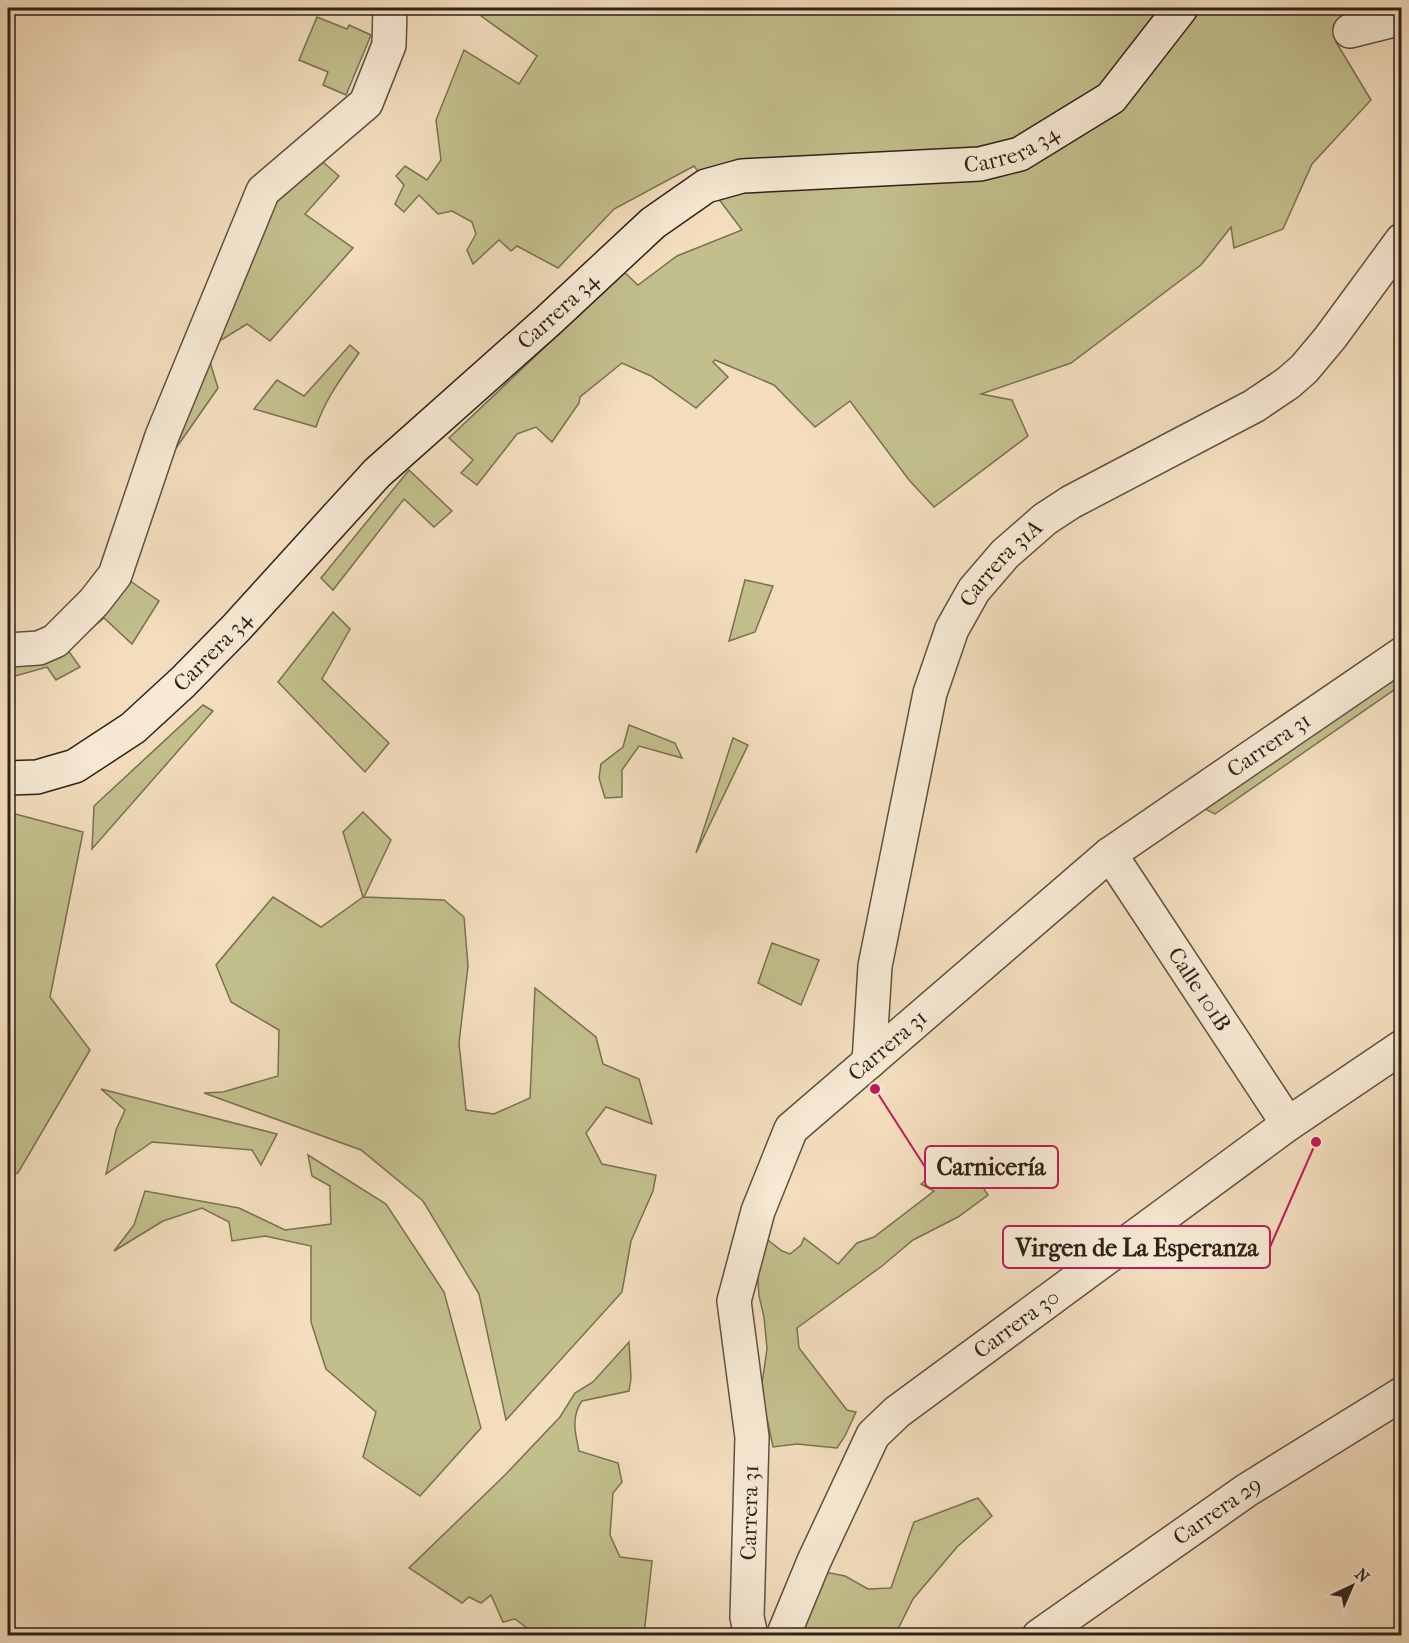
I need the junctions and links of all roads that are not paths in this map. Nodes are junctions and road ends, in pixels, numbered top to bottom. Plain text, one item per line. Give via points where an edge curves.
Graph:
1 (390, 8) edge
2 (1181, 8) edge
3 (1401, 18) edge
4 (1350, 31) dead end
5 (1401, 240) edge
6 (8, 650) edge
7 (1401, 654) edge
8 (8, 778) edge
9 (1110, 854) junction
10 (1401, 1047) edge
11 (869, 1062) junction
12 (1288, 1124) junction
13 (1401, 1395) edge
14 (751, 1635) edge
15 (783, 1635) edge
16 (1039, 1635) edge

1 - 6 street via 389,45 366,103 263,192 162,436 115,575 55,641 39,648
2 - 8 street, Carrera 34 via 1112,98 1020,154 980,164 742,176 706,186 652,223 377,473 236,628 133,728 75,766 37,777
3 - 4 street
5 - 11 street, Carrera 31A via 1330,338 1288,383 1254,406 1045,519 1005,554 974,590 952,629 930,693 875,966
7 - 9 street, Carrera 31
9 - 11 street, Carrera 31
9 - 12 street, Calle 101B
10 - 12 street, Carrera 30
11 - 14 street, Carrera 31 via 791,1129 758,1211 734,1301 752,1437 747,1617
12 - 15 street, Carrera 30 via 897,1412 873,1435
13 - 16 street, Carrera 29 via 1246,1490

